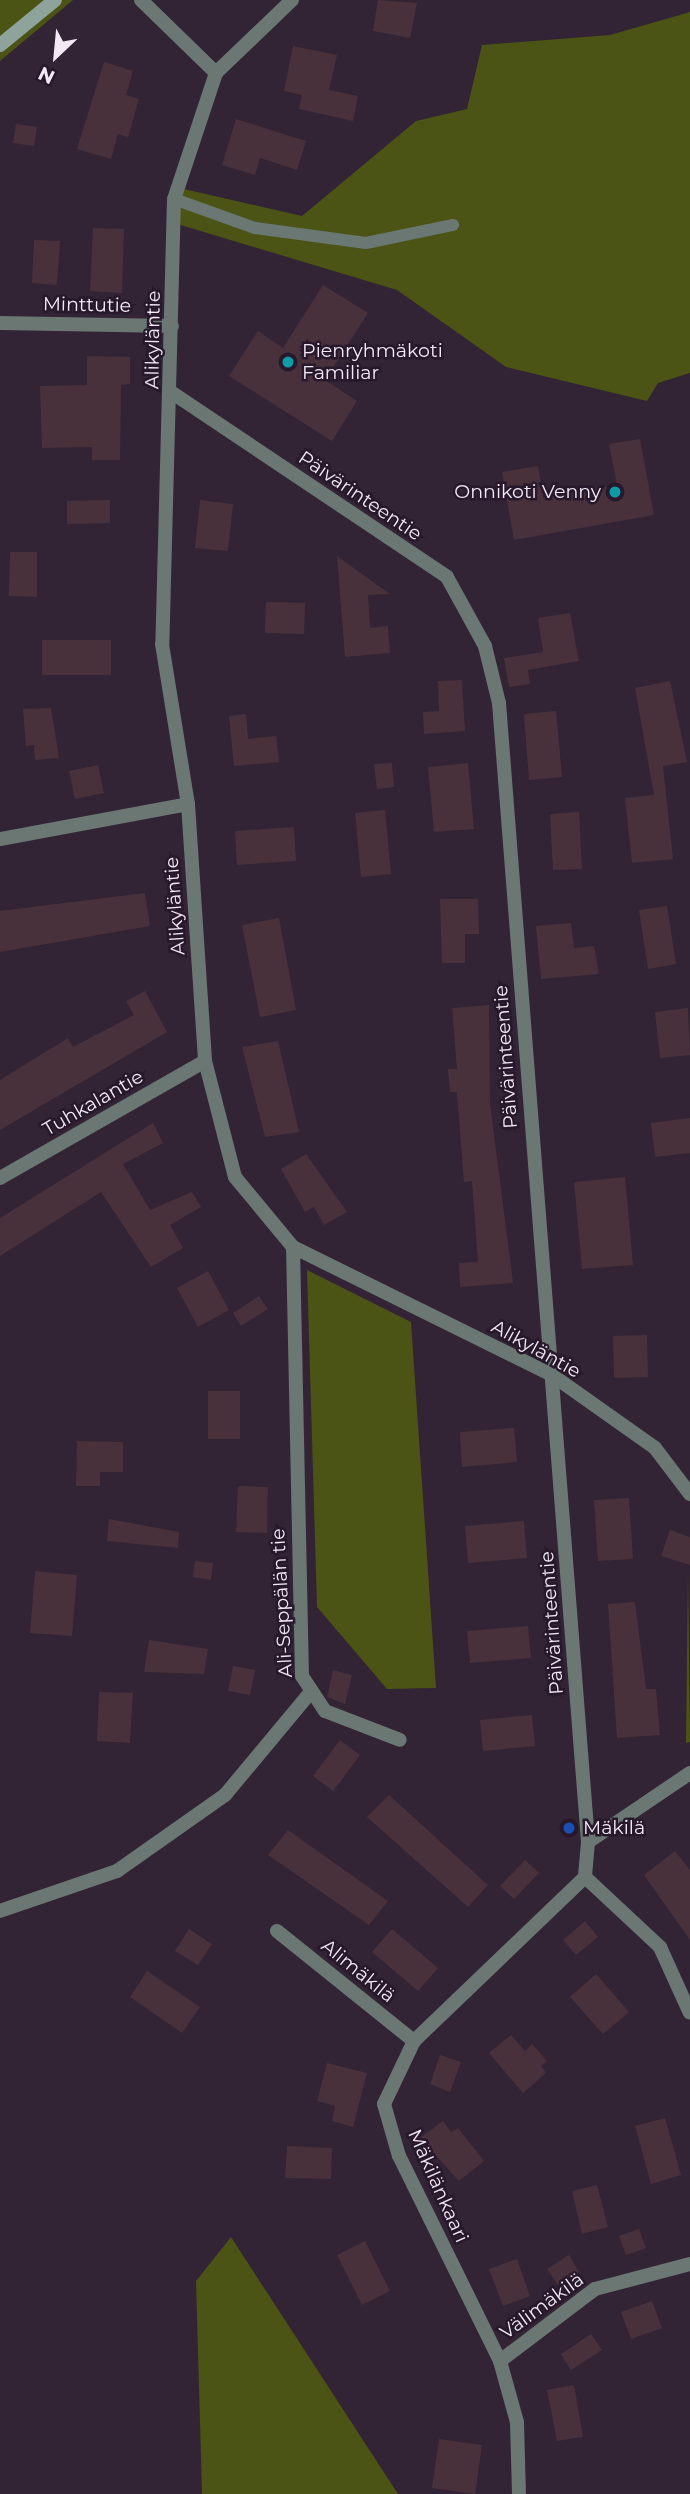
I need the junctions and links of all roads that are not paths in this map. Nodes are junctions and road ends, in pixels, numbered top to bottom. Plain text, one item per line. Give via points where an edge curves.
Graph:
1 (55, 0) edge
2 (141, 0) edge
3 (292, 0) edge
4 (0, 45) edge
5 (216, 73) junction
6 (174, 199) junction
7 (453, 225) dead end
8 (0, 323) edge
9 (172, 326) junction
10 (171, 392) junction
11 (188, 804) junction
12 (0, 839) edge
13 (205, 1061) junction
14 (0, 1178) edge
15 (293, 1247) junction
16 (552, 1375) junction
17 (690, 1494) edge
18 (310, 1693) junction
19 (400, 1740) dead end
20 (690, 1773) edge
21 (589, 1842) junction
22 (585, 1877) junction
23 (0, 1911) edge
24 (277, 1931) dead end
25 (690, 2013) edge
26 (414, 2040) junction
27 (690, 2263) edge
28 (500, 2361) junction
29 (519, 2494) edge

1 - 4 main road
2 - 5 street
3 - 5 street, Alikyläntie
5 - 6 street, Alikyläntie
6 - 7 lane via 255,228 366,243
6 - 9 street, Alikyläntie
8 - 9 street, Minttutie
9 - 10 street, Alikyläntie
10 - 11 street, Alikyläntie via 162,643
10 - 16 street, Päivärinteentie via 447,577 485,646 499,703
11 - 12 street
11 - 13 street, Alikyläntie
13 - 14 street, Tuhkalantie
13 - 15 street, Alikyläntie via 235,1177
15 - 16 street, Alikyläntie
15 - 18 street, Ali-Seppälän tie via 296,1557 302,1676
16 - 17 street, Alikyläntie via 655,1448
16 - 21 street, Päivärinteentie
18 - 19 street via 325,1710
18 - 23 street, Ali-Seppälän tie via 214,1803 117,1871
20 - 21 street
21 - 22 street, Päivärinteentie
22 - 25 street via 660,1947
22 - 26 street, Mäkilänkaari
24 - 26 street, Alimäkilä
26 - 28 street, Mäkilänkaari via 384,2104 400,2156
27 - 28 street, Välimäkilä via 595,2289
28 - 29 street, Mäkilänkaari via 517,2422

